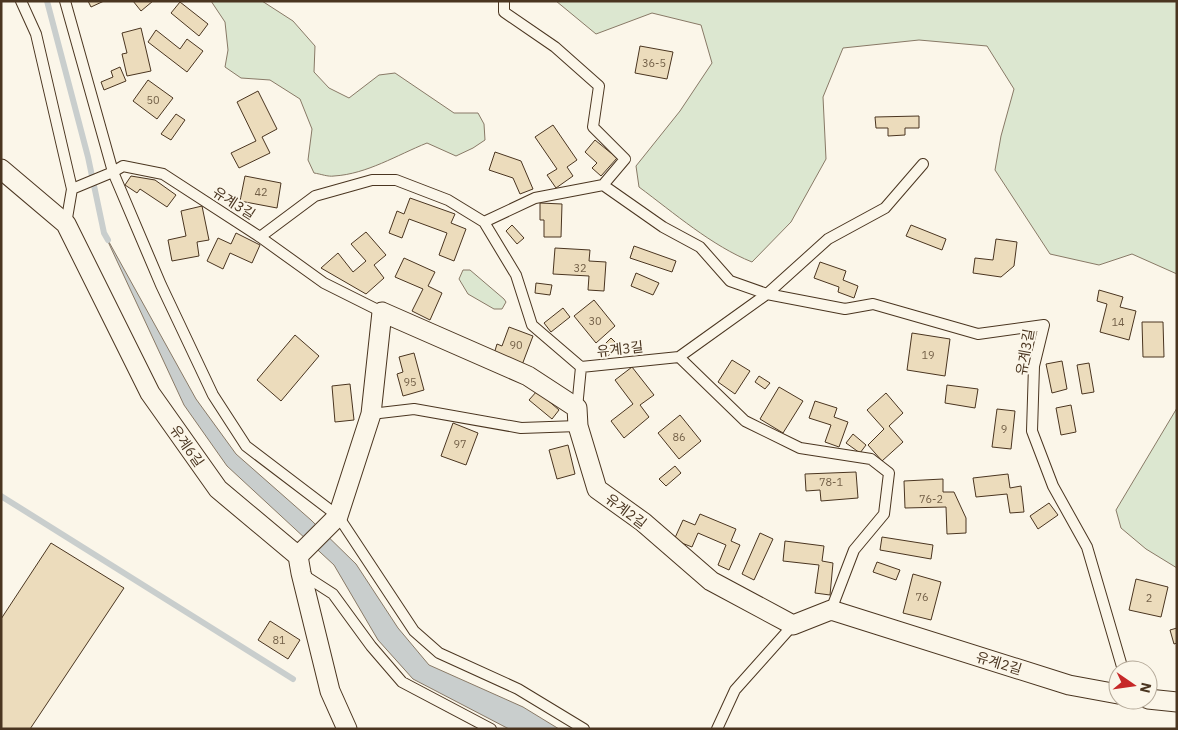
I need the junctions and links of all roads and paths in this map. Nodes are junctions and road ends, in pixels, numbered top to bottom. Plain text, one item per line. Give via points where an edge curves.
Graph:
1 (21, 1) edge
2 (65, 1) edge
3 (504, 1) edge
4 (923, 164) dead end
5 (1, 169) edge
6 (113, 172) junction
7 (603, 186) junction
8 (72, 189) junction
9 (484, 222) junction
10 (66, 224) junction
11 (260, 237) junction
12 (767, 294) junction
13 (382, 312) junction
14 (679, 357) junction
15 (581, 368) junction
16 (370, 414) junction
17 (578, 417) junction
18 (338, 516) junction
19 (299, 564) junction
20 (831, 610) junction
21 (793, 624) junction
22 (1119, 660) edge
23 (1108, 692) edge
24 (1158, 700) edge
25 (1177, 702) edge
26 (347, 729) edge
27 (491, 729) edge
28 (584, 729) edge
29 (716, 729) edge

1 - 8 lane via 36,34
2 - 6 lane
3 - 7 lane via 504,12 555,47 599,86 593,127 624,160
4 - 12 lane via 885,208 828,239
5 - 10 street, 유계6길
6 - 8 lane, 유계3길
6 - 11 lane, 유계3길 via 123,166 163,174
6 - 18 lane via 213,395 246,446
7 - 9 lane via 535,198
7 - 12 lane via 663,227 700,247 730,281
8 - 10 lane
9 - 11 lane, 유계3길 via 448,200 396,180 372,180 315,196
9 - 15 lane, 유계3길 via 516,275 532,325
10 - 19 street, 유계6길 via 150,393 218,489
11 - 13 lane via 324,283
12 - 14 lane, 유계3길
12 - 22 lane, 유계3길 via 845,309 873,304 978,334 1044,325 1034,366 1032,431 1053,486 1087,547
13 - 16 street
13 - 17 street via 528,376
14 - 15 lane, 유계3길
14 - 20 lane via 745,421 800,448 871,459 889,473 884,514 854,550
15 - 17 lane
16 - 17 lane via 414,409 521,428
16 - 18 street
17 - 21 street, 유계2길 via 598,489 643,522 711,581
18 - 19 street
18 - 28 lane via 414,631 440,653 518,689
19 - 26 street via 330,690
19 - 27 lane via 333,594 370,646 402,682
20 - 21 street
20 - 23 street, 유계2길 via 1069,685
21 - 29 lane via 735,690
24 - 25 street

